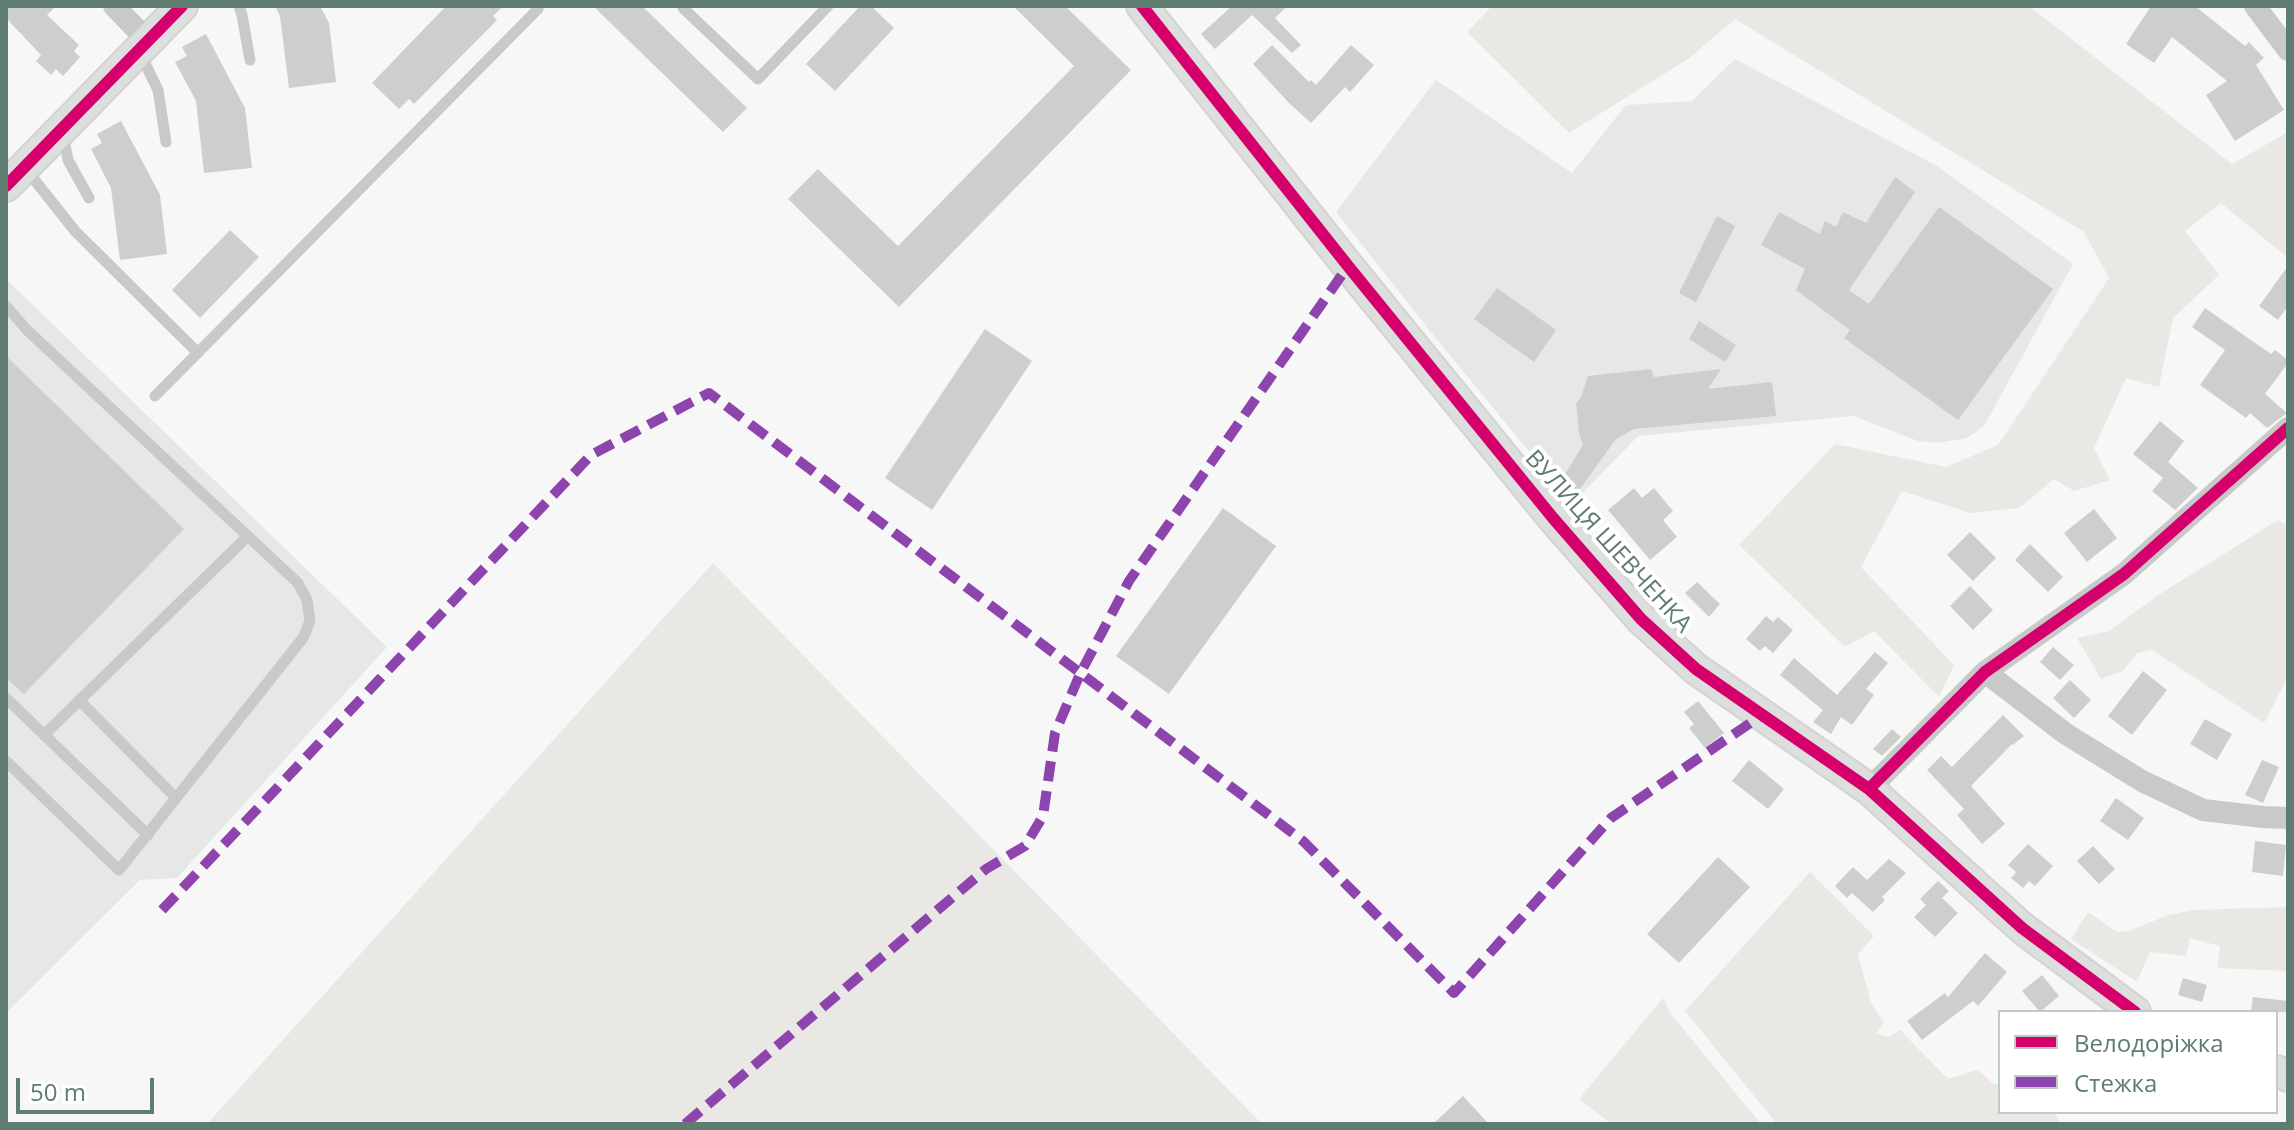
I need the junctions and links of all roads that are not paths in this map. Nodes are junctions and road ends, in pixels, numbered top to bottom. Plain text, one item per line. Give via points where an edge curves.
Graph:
1 (114, 6) edge
2 (182, 6) edge
3 (239, 6) edge
4 (685, 6) edge
5 (828, 6) edge
6 (1142, 6) edge
7 (2255, 6) edge
8 (538, 7) edge
9 (144, 45) junction
10 (2288, 50) edge
11 (250, 60) dead end
12 (62, 129) junction
13 (166, 142) dead end
14 (16, 176) edge
15 (89, 198) dead end
16 (6, 306) edge
17 (198, 353) junction
18 (155, 396) dead end
19 (2288, 428) edge
20 (248, 536) junction
21 (1985, 672) junction
22 (6, 698) edge
23 (79, 700) junction
24 (44, 735) junction
25 (6, 761) edge
26 (1869, 789) junction
27 (176, 798) junction
28 (2288, 818) edge
29 (148, 835) junction
30 (2132, 1010) edge

1 - 9 street
2 - 9 street
3 - 11 lane
4 - 5 lane via 758,79
6 - 26 street, ВУЛИЦЯ ШЕВЧЕНКА via 1543,506 1641,619 1696,669
7 - 10 street
8 - 17 lane
9 - 12 street
9 - 13 lane
12 - 14 street
12 - 15 lane via 68,160
14 - 17 lane
16 - 20 lane
17 - 18 lane
19 - 21 street via 2124,574
20 - 23 lane
20 - 27 lane via 298,583 310,621 303,638
21 - 26 street
21 - 28 street via 2066,734 2142,781 2203,810
22 - 24 lane
23 - 24 lane
23 - 27 lane
24 - 29 lane
25 - 29 lane via 119,870
26 - 30 street, ВУЛИЦЯ ШЕВЧЕНКА via 2022,928
27 - 29 lane

